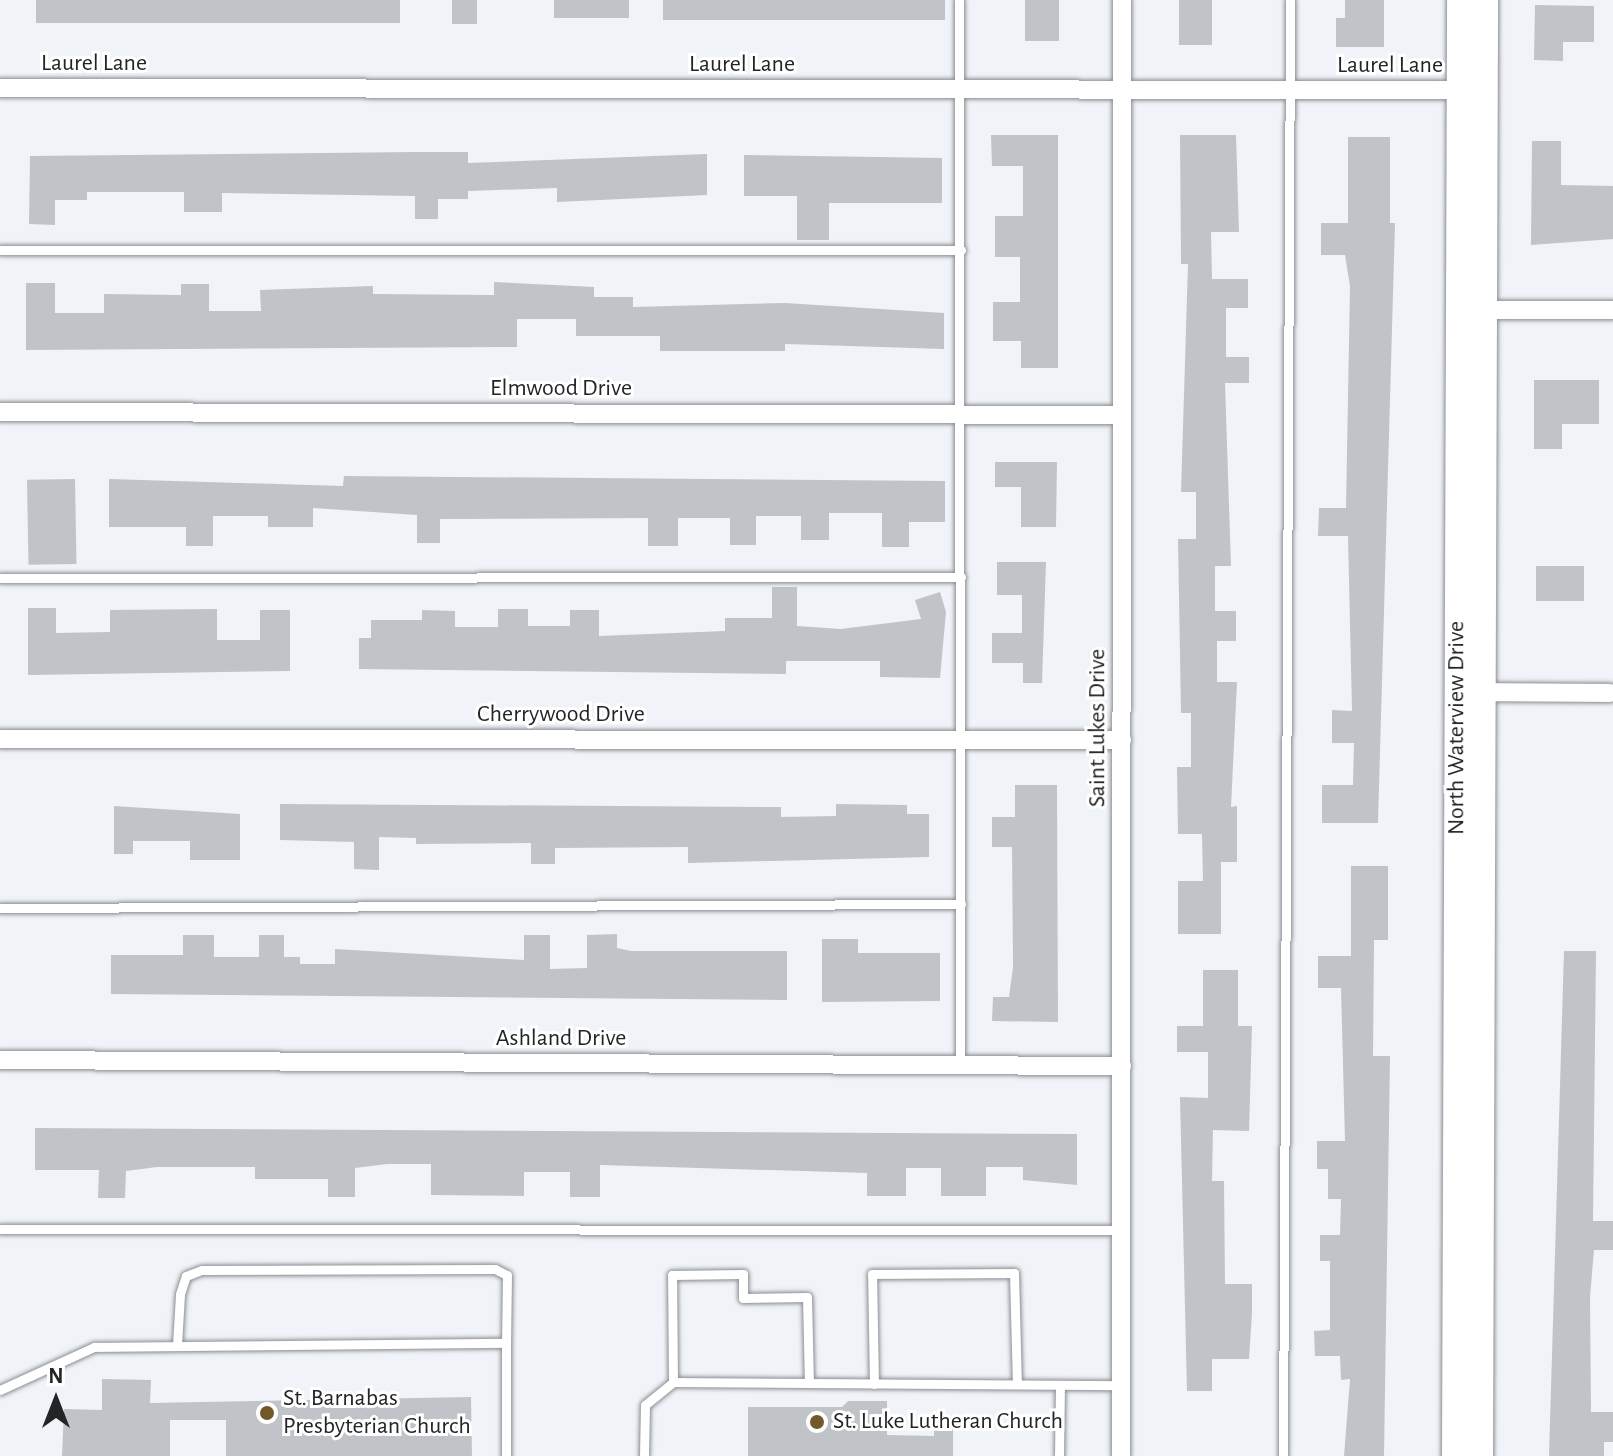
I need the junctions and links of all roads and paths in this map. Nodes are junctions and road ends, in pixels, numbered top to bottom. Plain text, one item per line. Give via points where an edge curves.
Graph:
1 (959, 0) edge
2 (1122, 0) edge
3 (1290, 0) edge
4 (1460, 0) edge
5 (1485, 0) edge
6 (0, 88) edge
7 (960, 90) junction
8 (1290, 90) junction
9 (1472, 90) junction
10 (1122, 91) junction
11 (0, 250) edge
12 (961, 250) junction
13 (1471, 310) junction
14 (1613, 310) edge
15 (0, 412) edge
16 (960, 415) junction
17 (1122, 415) junction
18 (961, 577) junction
19 (0, 578) edge
20 (1470, 692) junction
21 (1610, 693) dead end
22 (0, 739) edge
23 (961, 740) junction
24 (1122, 740) junction
25 (961, 904) junction
26 (0, 908) edge
27 (0, 1060) edge
28 (960, 1065) junction
29 (1122, 1066) junction
30 (0, 1229) edge
31 (1122, 1230) junction
32 (506, 1343) junction
33 (177, 1345) junction
34 (673, 1382) junction
35 (809, 1383) junction
36 (874, 1384) junction
37 (1017, 1384) junction
38 (1060, 1385) junction
39 (1121, 1385) junction
40 (0, 1390) edge
41 (506, 1456) edge
42 (644, 1456) edge
43 (1059, 1456) edge
44 (1121, 1456) edge
45 (1283, 1456) edge
46 (1455, 1456) edge
47 (1480, 1456) edge

1 - 7 lane
2 - 10 street, Saint Lukes Drive
3 - 8 lane
4 - 9 street, North Waterview Drive
5 - 9 street, North Waterview Drive
6 - 7 street, Laurel Lane
7 - 10 street, Laurel Lane
7 - 12 lane
8 - 9 street, Laurel Lane
8 - 10 street, Laurel Lane
8 - 45 lane
9 - 13 street, North Waterview Drive
10 - 17 street, Saint Lukes Drive
11 - 12 lane
12 - 16 lane
13 - 14 street
13 - 20 street, North Waterview Drive
15 - 16 street, Elmwood Drive
16 - 17 street, Elmwood Drive
16 - 18 lane
17 - 24 street, Saint Lukes Drive
18 - 19 lane
18 - 23 lane
20 - 21 street
20 - 46 street, North Waterview Drive
20 - 47 street, North Waterview Drive
22 - 23 street, Cherrywood Drive
23 - 24 street, Cherrywood Drive
23 - 25 lane
24 - 29 street, Saint Lukes Drive
25 - 26 lane
25 - 28 lane
27 - 28 street, Ashland Drive
28 - 29 street, Ashland Drive
29 - 31 street, Saint Lukes Drive
30 - 31 lane
31 - 39 street, Saint Lukes Drive
32 - 33 lane
32 - 33 lane via 507,1275 495,1269 218,1270 186,1276
32 - 41 lane
33 - 40 lane via 94,1347
34 - 35 lane
34 - 35 lane via 672,1275 743,1274 743,1298 807,1297
34 - 42 lane via 645,1405
35 - 36 lane
36 - 37 lane
36 - 37 lane via 872,1274 1014,1273
37 - 38 lane
38 - 39 lane
38 - 43 lane
39 - 44 street, Saint Lukes Drive

